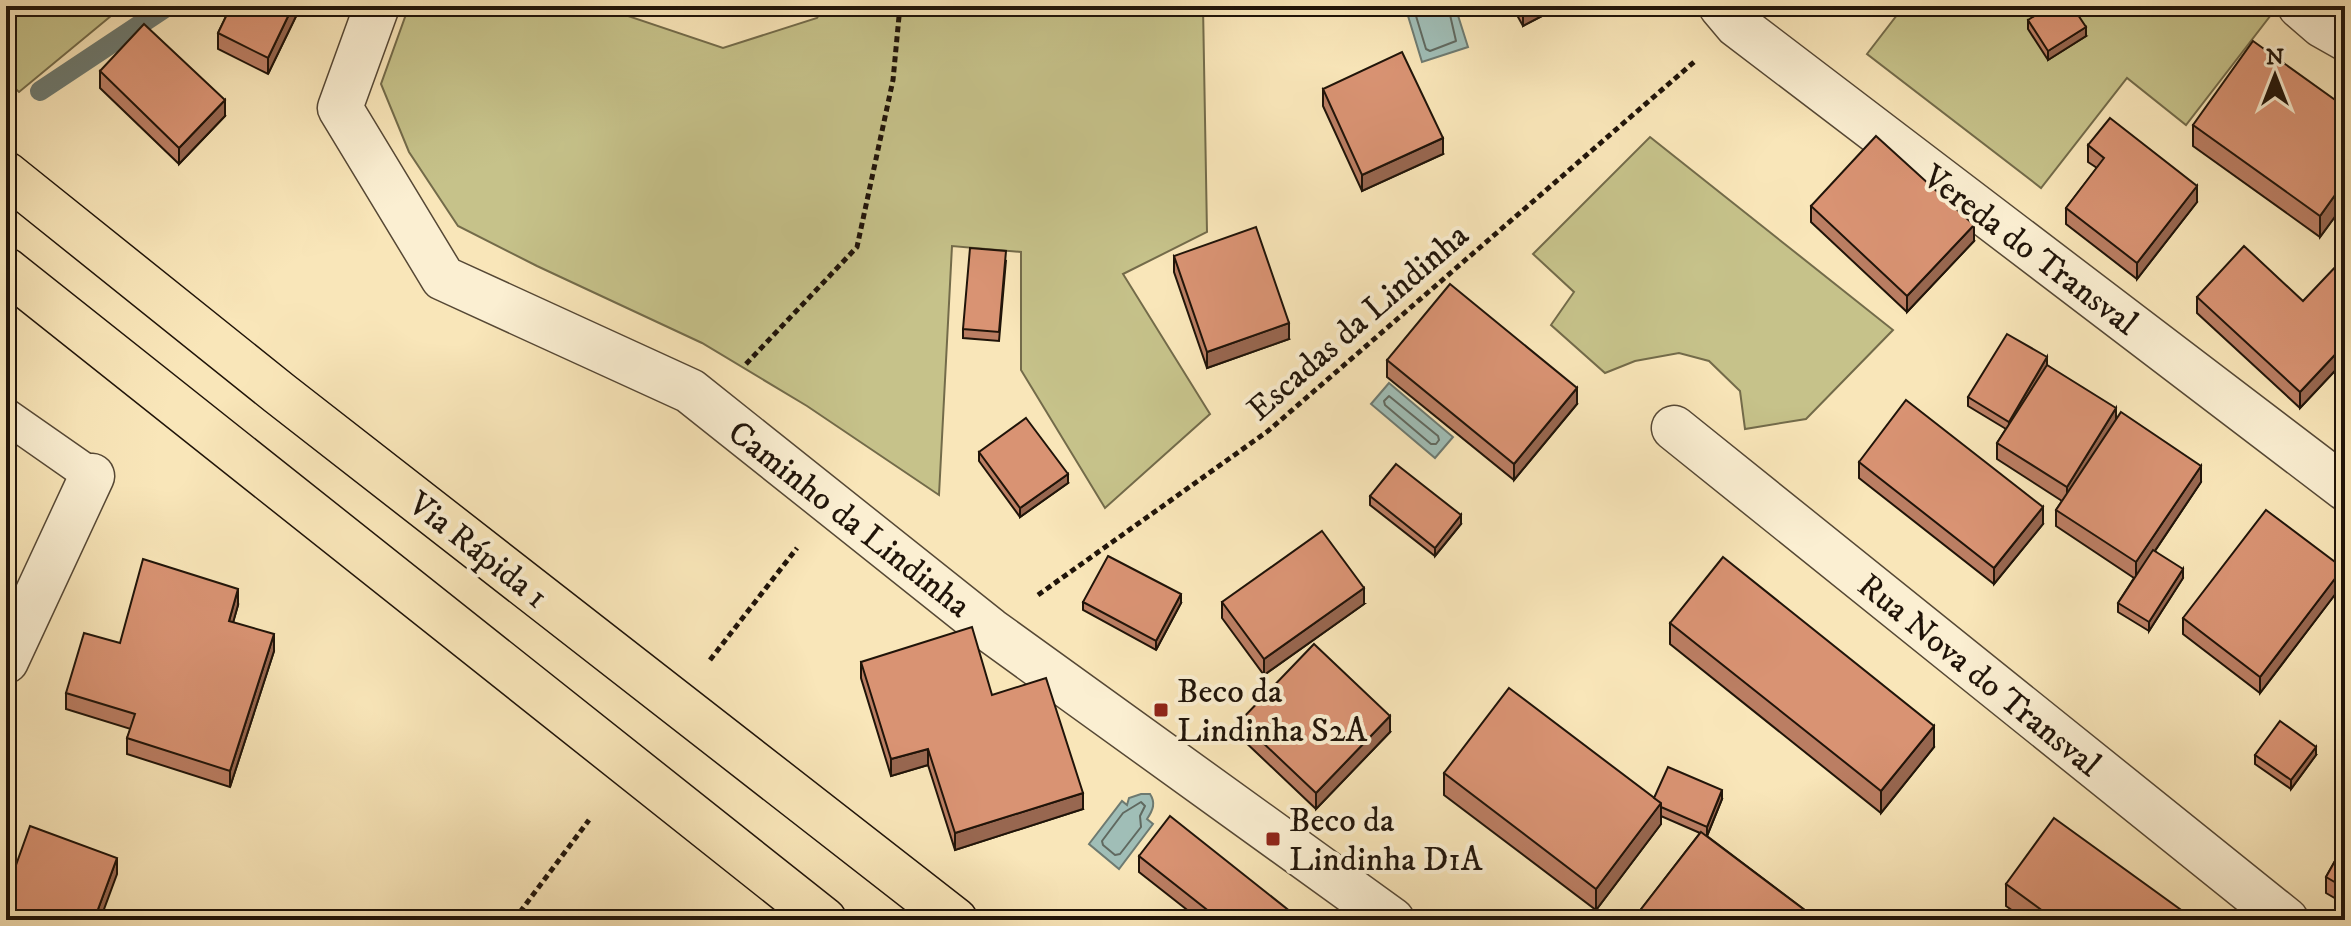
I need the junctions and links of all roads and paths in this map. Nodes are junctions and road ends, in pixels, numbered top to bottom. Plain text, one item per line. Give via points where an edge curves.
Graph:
1 (377, 6) edge
2 (900, 6) edge
3 (2300, 6) edge
4 (1729, 16) edge
5 (2345, 38) edge
6 (6, 174) edge
7 (6, 270) edge
8 (707, 405) junction
9 (6, 416) edge
10 (1674, 428) dead end
11 (92, 476) joint
12 (2345, 488) edge
13 (832, 504) junction
14 (990, 630) junction
15 (6, 661) edge
16 (703, 669) dead end
17 (589, 820) dead end
18 (514, 920) edge
19 (824, 920) edge
20 (955, 920) edge
21 (1392, 920) edge
22 (2286, 920) edge

1 - 8 street, Caminho da Lindinha via 340,108 443,278 690,391
2 - 8 path via 893,80 857,247
3 - 5 street
4 - 12 street, Vereda do Transval
4 - 14 path, Escadas da Lindinha via 1268,431
6 - 20 highway, Via Rápida 1
7 - 19 highway
8 - 13 street, Caminho da Lindinha
9 - 11 lane
10 - 22 street, Rua Nova do Transval
11 - 15 street
13 - 14 street, Caminho da Lindinha
13 - 16 path
14 - 21 street, Caminho da Lindinha
17 - 18 path

